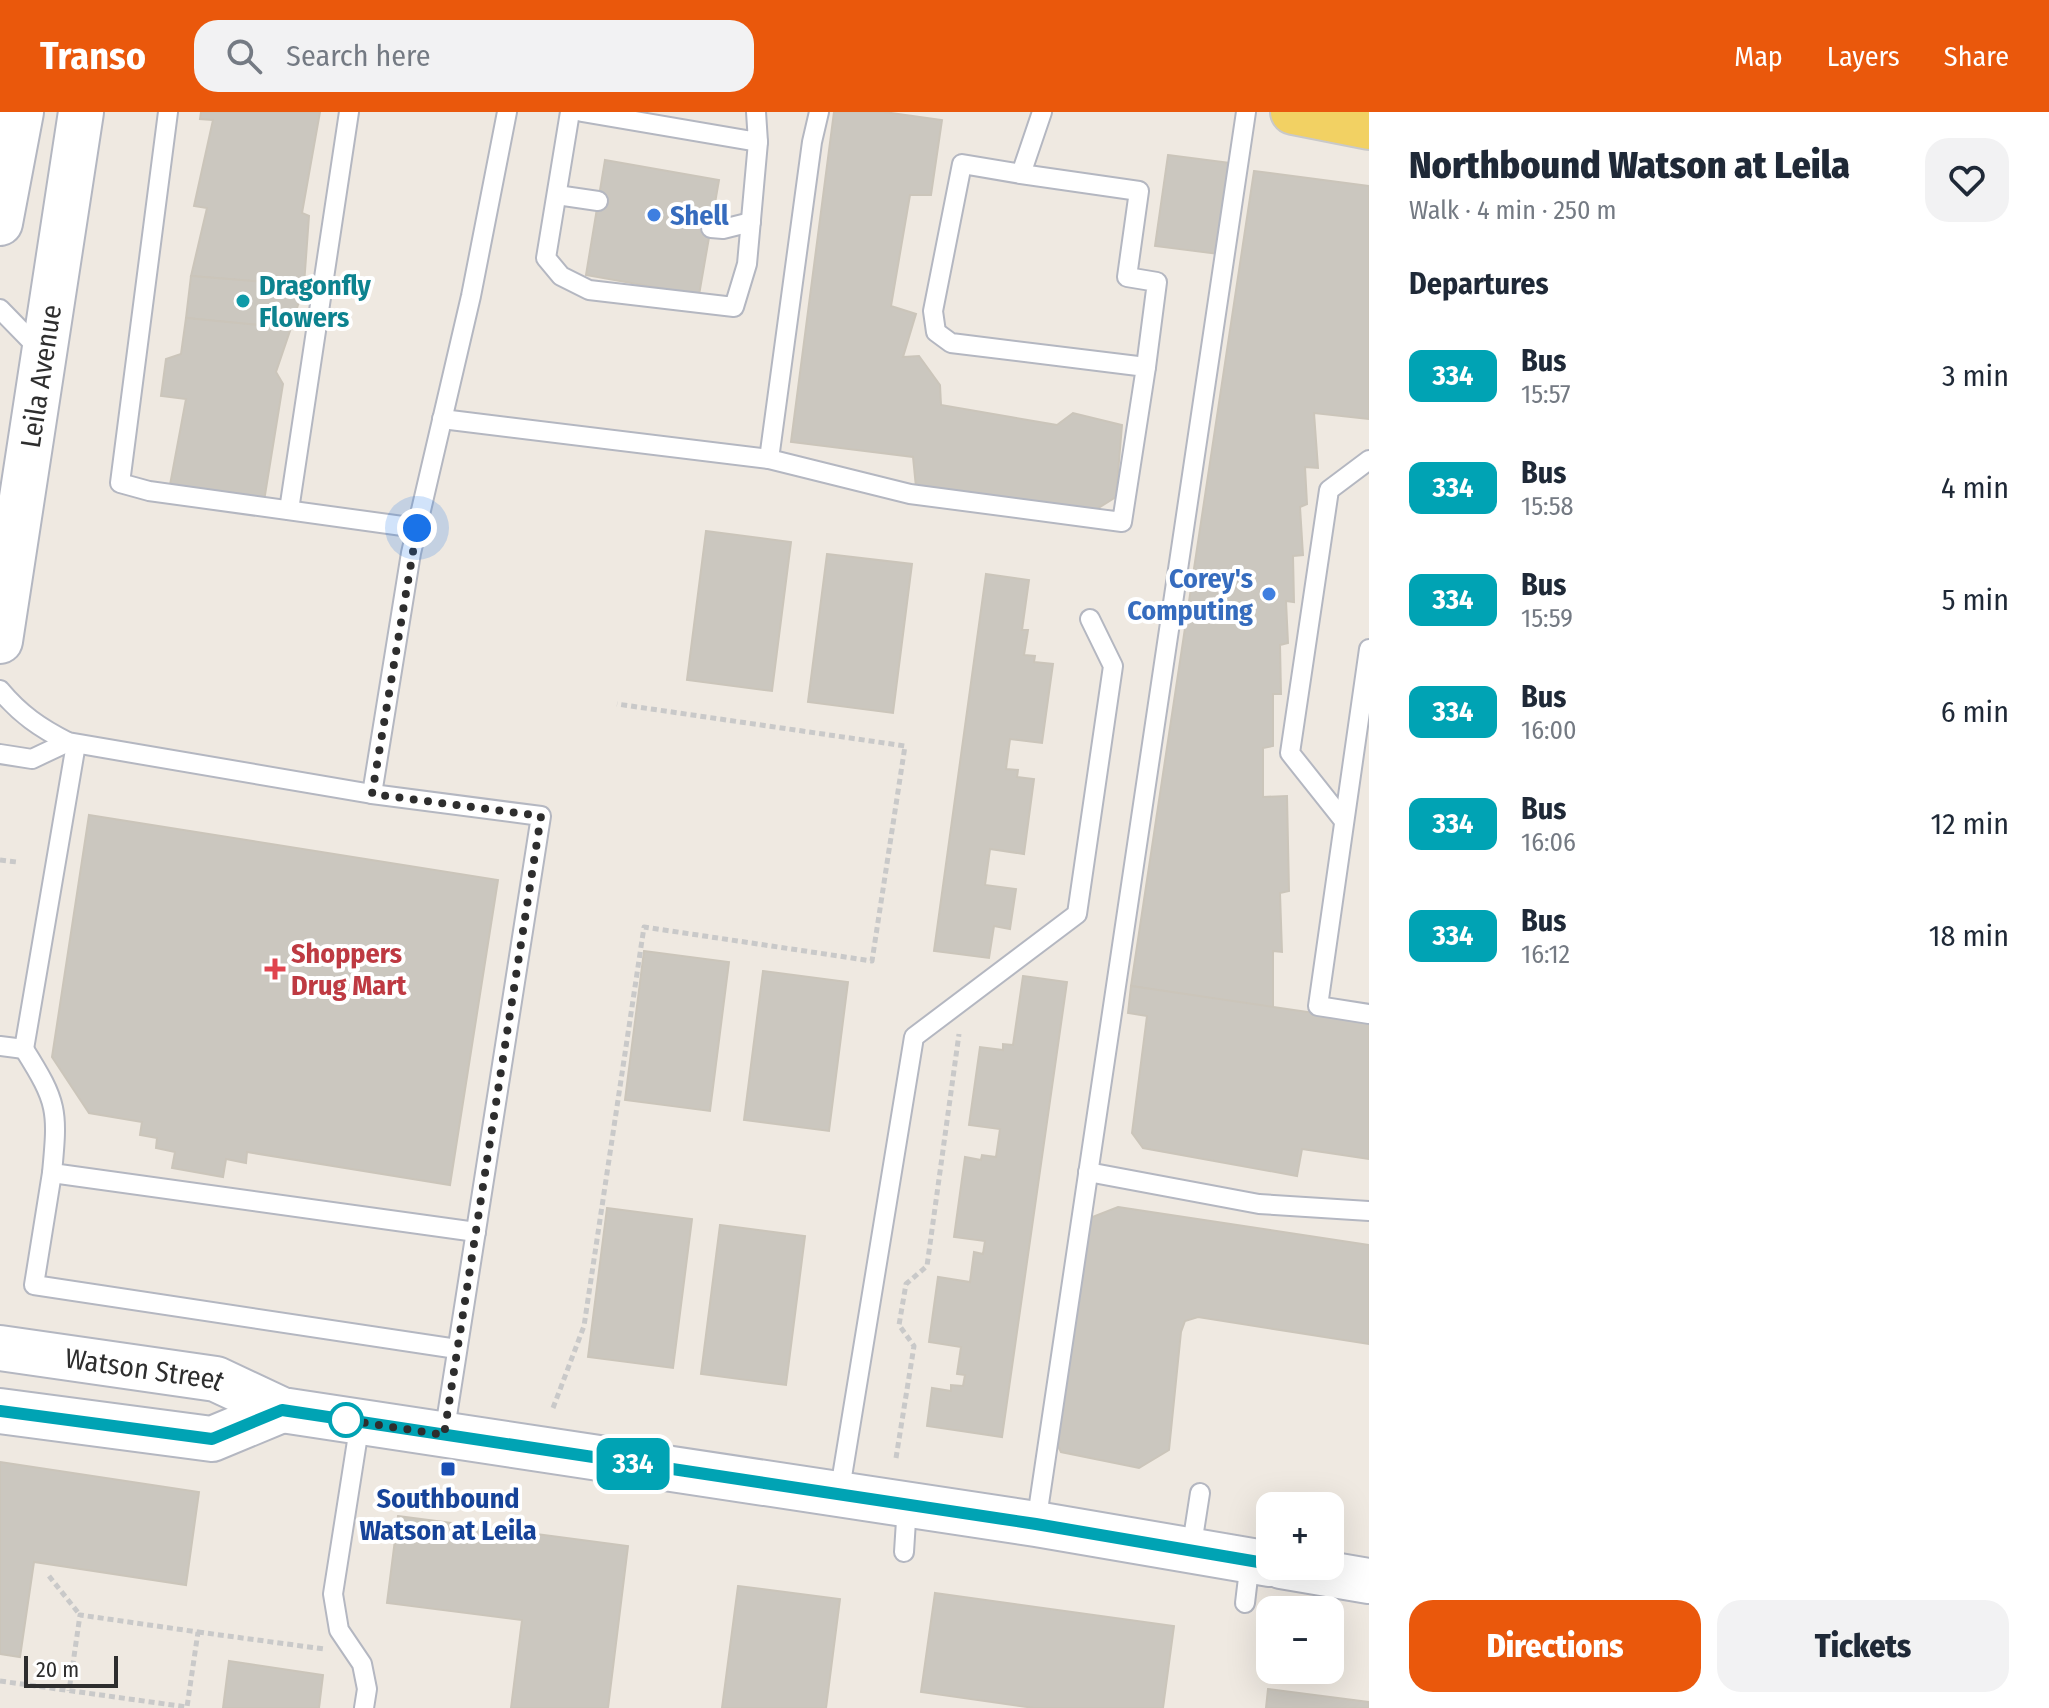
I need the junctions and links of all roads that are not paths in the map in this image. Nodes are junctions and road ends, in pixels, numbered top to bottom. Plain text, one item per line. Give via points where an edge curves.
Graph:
1 (21, 112) edge
2 (81, 112) edge
3 (168, 112) edge
4 (349, 112) edge
5 (507, 112) edge
6 (570, 112) edge
7 (582, 112) edge
8 (756, 112) edge
9 (819, 112) edge
10 (1042, 112) edge
11 (1246, 112) edge
12 (1293, 112) edge
13 (1369, 127) edge
14 (758, 142) junction
15 (1021, 174) junction
16 (557, 195) junction
17 (598, 201) dead end
18 (751, 222) junction
19 (0, 223) edge
20 (711, 228) dead end
21 (0, 309) edge
22 (44, 354) junction
23 (1146, 367) junction
24 (442, 419) junction
25 (769, 459) junction
26 (1369, 460) edge
27 (289, 510) junction
28 (417, 528) junction
29 (1090, 619) dead end
30 (0, 641) edge
31 (1369, 649) edge
32 (0, 690) edge
33 (72, 743) junction
34 (0, 754) edge
35 (372, 794) junction
36 (1344, 821) junction
37 (1369, 1014) edge
38 (0, 1046) edge
39 (24, 1049) junction
40 (1088, 1172) junction
41 (52, 1173) junction
42 (1369, 1211) edge
43 (476, 1232) junction
44 (0, 1348) edge
45 (457, 1349) junction
46 (282, 1410) junction
47 (0, 1411) edge
48 (360, 1422) junction
49 (444, 1435) junction
50 (1200, 1493) dead end
51 (839, 1495) junction
52 (907, 1505) junction
53 (1036, 1524) junction
54 (1191, 1551) junction
55 (904, 1552) dead end
56 (1256, 1571) edge
57 (1344, 1579) edge
58 (1369, 1581) edge
59 (364, 1708) edge

1 - 19 street
2 - 22 street, Leila Avenue
3 - 27 lane via 120,483
4 - 27 lane
5 - 24 lane
6 - 16 lane
7 - 14 lane
8 - 14 lane
9 - 25 lane
10 - 15 lane
11 - 40 lane
12 - 13 main road
14 - 18 lane
15 - 23 lane via 1139,191 1127,277 1157,282
15 - 23 lane via 962,164 933,311 936,332 951,343
16 - 17 lane
16 - 18 lane via 546,258 561,276 589,290 734,307 747,264
18 - 20 lane
21 - 22 lane
22 - 30 street, Leila Avenue
23 - 25 lane via 1122,522 910,494
24 - 25 lane
24 - 28 lane
26 - 36 lane via 1329,490 1290,753
27 - 28 lane
28 - 35 lane
29 - 51 lane via 1113,666 1077,914 914,1037
31 - 36 lane
32 - 33 lane via 38,727
33 - 34 lane via 32,759
33 - 35 lane
33 - 39 lane
35 - 43 lane via 541,816
36 - 37 lane via 1318,1006
38 - 39 lane
39 - 41 lane via 49,1088 57,1119
40 - 42 lane via 1259,1204
40 - 53 lane
41 - 43 lane
41 - 45 lane via 34,1285
43 - 45 lane
44 - 46 street, Watson Street via 216,1379
45 - 49 lane
46 - 47 street, Watson Street via 212,1439
46 - 48 street, Watson Street
48 - 49 street, Watson Street
48 - 59 lane via 333,1594 339,1630 362,1664
49 - 51 street, Watson Street
50 - 54 lane
51 - 52 street, Watson Street
52 - 53 street, Watson Street
52 - 55 lane
53 - 54 street, Watson Street
54 - 56 street, Watson Street
57 - 58 street, Watson Street

